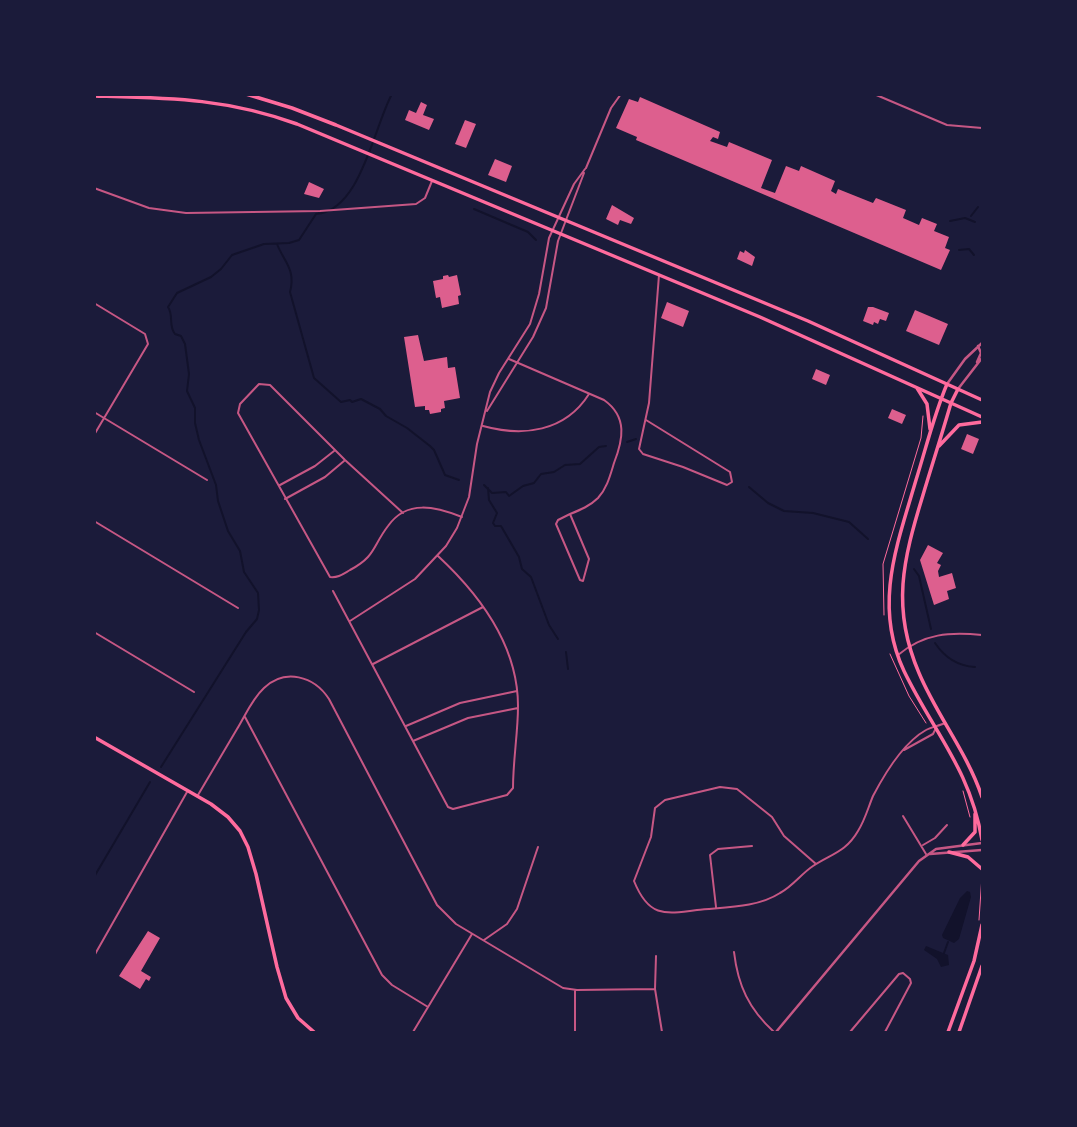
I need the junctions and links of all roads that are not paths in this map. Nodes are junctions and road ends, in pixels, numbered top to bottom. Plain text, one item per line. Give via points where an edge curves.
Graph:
1 (246, 94) edge
2 (621, 94) edge
3 (874, 94) edge
4 (94, 96) edge
5 (982, 128) edge
6 (586, 169) junction
7 (433, 180) junction
8 (94, 188) edge
9 (558, 219) junction
10 (565, 222) junction
11 (552, 230) junction
12 (561, 233) junction
13 (659, 274) junction
14 (94, 303) edge
15 (982, 343) edge
16 (978, 346) junction
17 (982, 358) edge
18 (509, 359) junction
19 (517, 362) junction
20 (971, 370) junction
21 (947, 384) junction
22 (915, 386) junction
23 (958, 388) junction
24 (589, 393) junction
25 (941, 398) junction
26 (982, 400) edge
27 (951, 403) junction
28 (94, 412) edge
29 (485, 415) junction
30 (105, 418) junction
31 (646, 420) junction
32 (982, 420) edge
33 (482, 425) junction
34 (930, 432) junction
35 (94, 435) edge
36 (335, 450) junction
37 (936, 451) junction
38 (345, 460) junction
39 (207, 480) dead end
40 (278, 486) junction
41 (285, 499) junction
42 (402, 513) junction
43 (570, 514) junction
44 (462, 517) junction
45 (94, 521) edge
46 (438, 556) junction
47 (890, 572) junction
48 (903, 574) junction
49 (333, 591) dead end
50 (484, 607) junction
51 (239, 608) dead end
52 (349, 621) junction
53 (94, 632) edge
54 (982, 635) edge
55 (909, 646) junction
56 (898, 656) junction
57 (372, 665) junction
58 (517, 691) junction
59 (194, 692) dead end
60 (518, 708) junction
61 (244, 716) junction
62 (946, 723) junction
63 (405, 726) junction
64 (937, 727) junction
65 (94, 737) edge
66 (412, 741) junction
67 (903, 751) junction
68 (187, 791) junction
69 (197, 796) junction
70 (982, 797) edge
71 (974, 804) junction
72 (903, 816) dead end
73 (947, 825) dead end
74 (982, 841) edge
75 (963, 845) junction
76 (752, 846) dead end
77 (922, 846) junction
78 (538, 847) dead end
79 (982, 850) edge
80 (949, 852) junction
81 (927, 855) junction
82 (816, 864) junction
83 (981, 870) edge
84 (716, 908) junction
85 (980, 925) edge
86 (472, 934) junction
87 (484, 941) junction
88 (734, 952) dead end
89 (94, 956) edge
90 (656, 956) dead end
91 (982, 966) edge
92 (655, 989) junction
93 (575, 990) junction
94 (428, 1007) junction
95 (314, 1032) edge
96 (413, 1032) edge
97 (575, 1032) edge
98 (662, 1032) edge
99 (775, 1032) edge
100 (850, 1032) edge
101 (885, 1032) edge
102 (948, 1032) edge
103 (958, 1032) edge

1 - 9 main road via 292,107
2 - 6 street
3 - 5 street via 947,125
4 - 7 main road via 234,105 280,118
6 - 9 street
6 - 10 street
7 - 8 street via 425,198 416,204 320,211 170,212
7 - 11 main road
9 - 10 main road
9 - 11 street
10 - 12 street
10 - 21 main road via 834,332
11 - 12 main road
11 - 18 street via 534,313
12 - 13 main road
12 - 19 street via 546,308
13 - 22 main road
13 - 31 street
14 - 30 street via 148,340
15 - 16 street
16 - 20 street via 981,355
16 - 21 street
17 - 20 street
18 - 19 street
18 - 29 street via 494,382
19 - 24 street
19 - 29 street
20 - 23 street
21 - 23 main road
21 - 25 main road
22 - 25 main road
22 - 34 main road via 927,404
23 - 26 main road
23 - 27 main road
24 - 33 street via 577,409 543,429 517,433
24 - 43 street via 617,412 621,440 604,489 587,506
25 - 27 main road
25 - 34 main road
27 - 32 main road
27 - 37 main road
28 - 30 street
29 - 33 street
30 - 35 street
30 - 39 street
31 - 31 street via 730,472 732,482 717,482 643,454 639,445
32 - 37 main road via 956,427
33 - 44 street
34 - 47 main road
36 - 38 street
36 - 40 street
36 - 40 street via 270,385 260,384 240,404 238,413
37 - 48 main road
38 - 41 street
38 - 42 street
40 - 41 street
41 - 42 street via 332,578 367,560 388,525
42 - 44 street via 432,507
43 - 43 street via 556,524 583,581 589,559
44 - 46 street
45 - 51 street
46 - 50 street
46 - 52 street via 410,583
47 - 48 main road
47 - 56 main road via 889,615
48 - 55 main road
49 - 52 street
50 - 57 street
50 - 58 street via 504,645
52 - 57 street
53 - 59 street
54 - 55 street via 940,634
55 - 56 street
55 - 62 main road
56 - 64 main road
57 - 63 street
58 - 60 street
58 - 63 street via 460,703
60 - 66 street via 468,718
60 - 66 street via 513,788 507,795 450,808
61 - 69 street
61 - 86 street via 263,689 281,678 303,678 320,687 437,905
61 - 94 street via 382,975
62 - 64 street
62 - 70 main road
63 - 66 street
64 - 67 street
64 - 67 street via 918,735
64 - 71 main road
65 - 68 main road
67 - 82 street via 852,839 838,853
68 - 69 main road
68 - 89 street
69 - 95 main road via 228,817 246,842 283,989 298,1018
71 - 74 main road
71 - 75 main road via 975,832
72 - 77 street
73 - 77 street
74 - 75 street
75 - 81 street
76 - 84 street via 718,849 710,855
77 - 81 street
78 - 87 street via 517,909 507,924
79 - 80 street
80 - 81 street
80 - 83 main road via 972,859
81 - 99 street via 911,868
82 - 84 street via 772,898
82 - 84 street via 784,836 772,817 737,789 720,787 662,801 655,808 651,836 634,876 638,891 647,905 662,913
85 - 102 main road via 974,961
86 - 87 street
86 - 94 street
87 - 93 street via 559,986
88 - 99 street via 745,997
90 - 92 street
91 - 103 main road
92 - 93 street
92 - 98 street
93 - 97 street
94 - 96 street
100 - 101 street via 903,973 911,984

